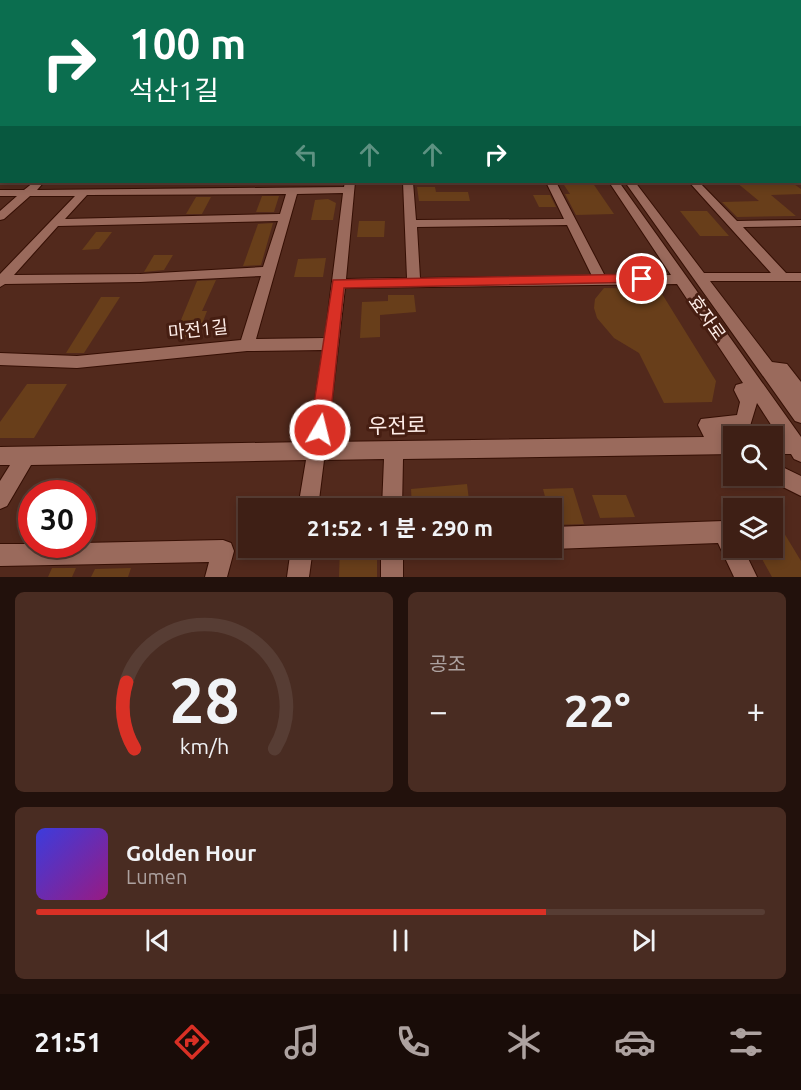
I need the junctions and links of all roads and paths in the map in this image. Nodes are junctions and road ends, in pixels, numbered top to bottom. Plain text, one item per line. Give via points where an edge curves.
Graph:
1 (38, 183) edge
2 (408, 183) edge
3 (552, 183) edge
4 (615, 183) edge
5 (631, 183) edge
6 (695, 183) edge
7 (349, 186) edge
8 (292, 191) junction
9 (84, 192) junction
10 (0, 193) edge
11 (27, 193) junction
12 (0, 217) edge
13 (284, 217) junction
14 (573, 222) junction
15 (55, 223) junction
16 (801, 223) edge
17 (410, 224) junction
18 (733, 224) junction
19 (267, 271) junction
20 (700, 277) junction
21 (783, 277) junction
22 (801, 277) edge
23 (600, 279) junction
24 (680, 279) junction
25 (1, 281) edge
26 (414, 282) junction
27 (338, 284) junction
28 (332, 344) junction
29 (247, 345) junction
30 (0, 359) edge
31 (766, 369) junction
32 (756, 389) junction
33 (801, 394) edge
34 (801, 415) edge
35 (723, 442) edge
36 (783, 445) edge
37 (800, 446) edge
38 (723, 447) edge
39 (394, 450) junction
40 (316, 451) junction
41 (0, 456) edge
42 (26, 456) junction
43 (783, 477) edge
44 (801, 486) edge
45 (309, 498) edge
46 (392, 498) edge
47 (0, 499) edge
48 (562, 538) edge
49 (0, 555) edge
50 (301, 558) edge
51 (392, 558) edge
52 (216, 577) edge
53 (298, 577) edge
54 (392, 577) edge
55 (746, 577) edge

1 - 11 street
2 - 17 street
3 - 14 street
4 - 24 street, 효자로
5 - 20 street, 효자로
6 - 18 street
7 - 8 street
7 - 27 street
8 - 9 street
8 - 13 street, 마전1길
9 - 11 street
9 - 15 street
10 - 11 street
11 - 12 street
13 - 15 street
13 - 19 street, 마전1길
14 - 17 street
14 - 23 street
15 - 25 street
16 - 18 street
17 - 26 street
18 - 21 street
19 - 25 street
19 - 29 street, 마전1길
20 - 21 street
20 - 31 street, 효자로
21 - 22 street
23 - 24 street
23 - 26 street
24 - 32 street, 효자로
26 - 27 street
27 - 28 street
28 - 29 street
28 - 40 street
29 - 30 street, 마전1길 via 76,362
31 - 33 street via 781,369
31 - 34 street, 효자로
32 - 35 street via 742,390 749,401 744,420 707,425
32 - 37 street, 효자로
36 - 37 street
38 - 39 street, 우전로
39 - 40 street, 우전로
39 - 46 street
40 - 42 street, 우전로
40 - 45 street
41 - 42 street, 우전로
42 - 47 street
43 - 44 street
48 - 55 street via 724,532
49 - 52 street via 223,551
50 - 53 street
51 - 54 street

